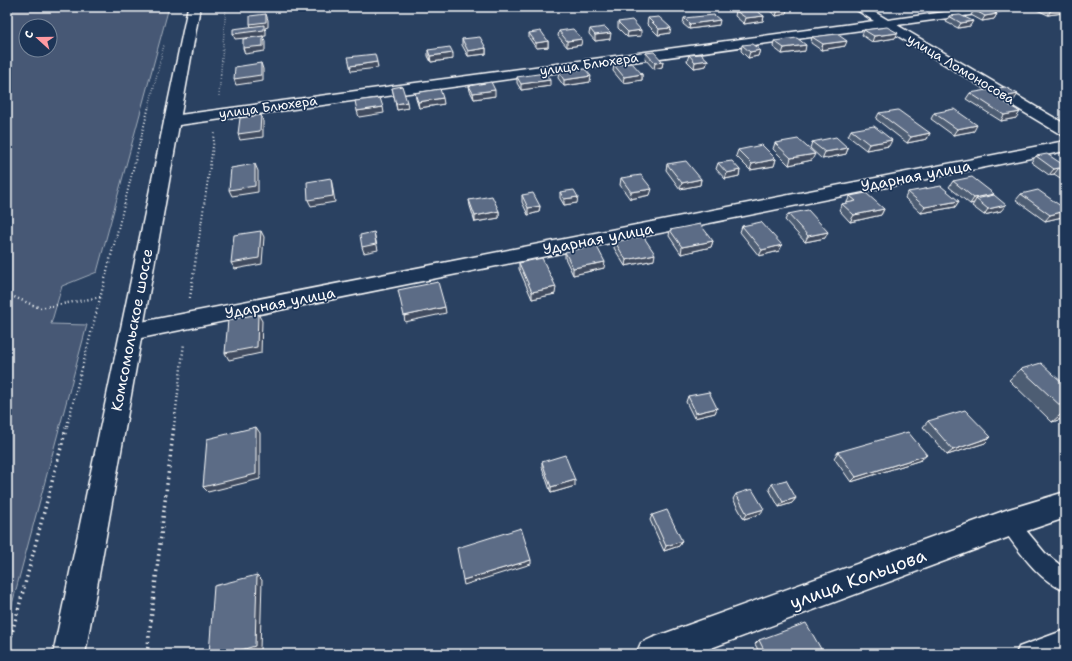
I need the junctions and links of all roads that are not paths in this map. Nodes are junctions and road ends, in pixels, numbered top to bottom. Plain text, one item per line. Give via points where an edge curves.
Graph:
1 (194, 7) edge
2 (858, 7) edge
3 (1006, 7) edge
4 (886, 24) junction
5 (172, 122) junction
6 (1065, 131) edge
7 (1065, 146) edge
8 (131, 332) junction
9 (1065, 505) edge
10 (1009, 523) junction
11 (1065, 581) edge
12 (1065, 640) edge
13 (69, 654) edge
14 (652, 654) edge
15 (1026, 654) edge

1 - 5 street, Комсомольское шоссе
2 - 4 street, улица Ломоносова
3 - 4 street, улица Блюхера
4 - 5 street, улица Блюхера
4 - 6 street, улица Ломоносова
5 - 8 street, Комсомольское шоссе
7 - 8 street, Ударная улица
8 - 13 street, Комсомольское шоссе
9 - 10 street, улица Кольцова
10 - 11 lane via 1038,560
10 - 14 street, улица Кольцова
12 - 15 lane

